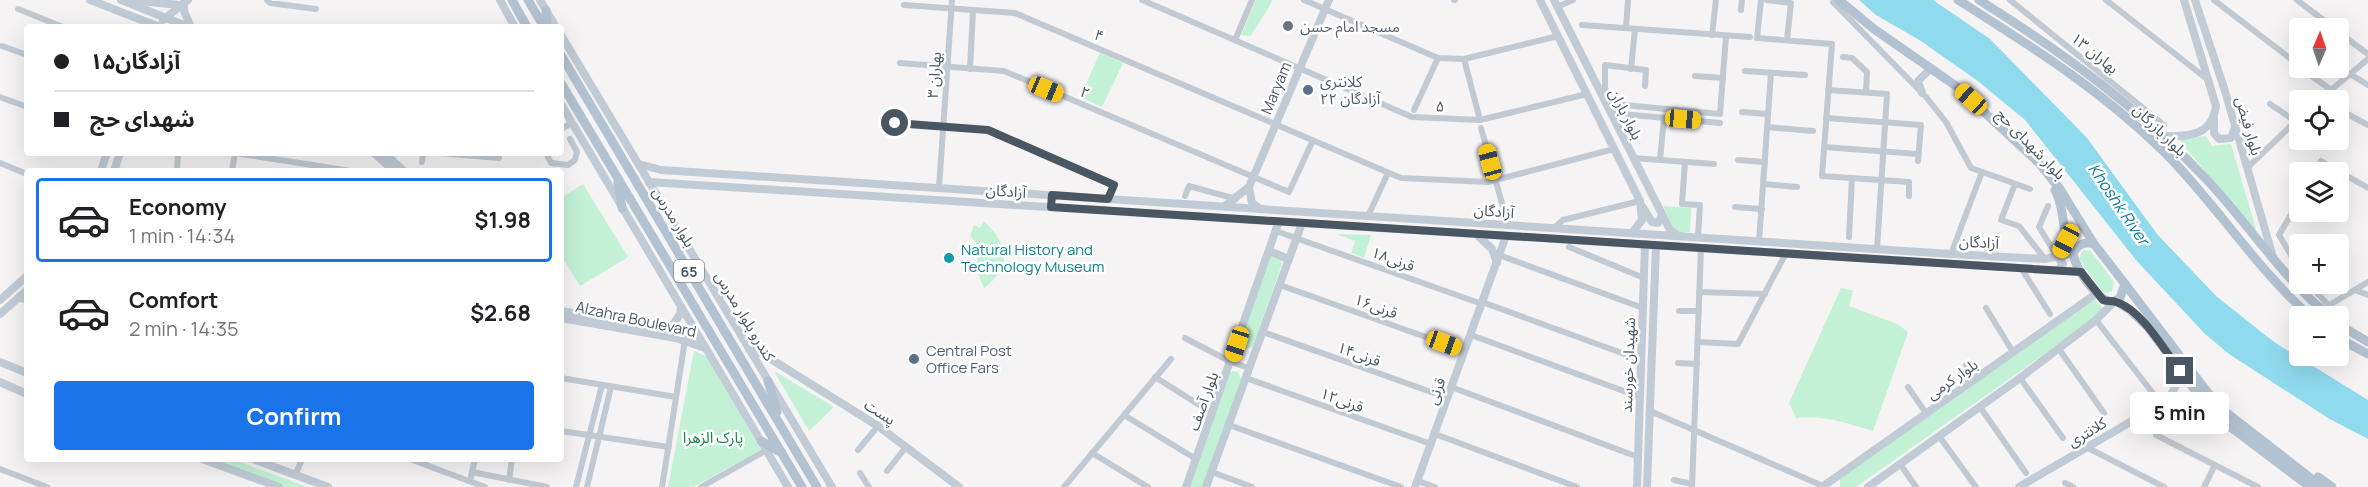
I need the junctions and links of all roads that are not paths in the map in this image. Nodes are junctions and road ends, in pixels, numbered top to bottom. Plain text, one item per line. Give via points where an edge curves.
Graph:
1 (90, 0) edge
2 (121, 0) edge
3 (126, 0) edge
4 (267, 0) edge
5 (500, 0) edge
6 (512, 0) edge
7 (528, 0) edge
8 (540, 0) edge
9 (952, 0) edge
10 (1142, 0) edge
11 (1252, 0) edge
12 (1304, 0) edge
13 (1329, 0) edge
14 (1540, 0) edge
15 (1573, 0) edge
16 (1628, 0) edge
17 (1716, 0) edge
18 (1742, 0) edge
19 (1761, 0) edge
20 (1767, 0) edge
21 (1958, 0) edge
22 (1979, 0) edge
23 (2010, 0) edge
24 (2106, 0) edge
25 (2184, 0) edge
26 (2195, 0) edge
27 (2214, 0) edge
28 (2297, 0) edge
29 (1834, 1) edge
30 (184, 2) edge
31 (1992, 3) edge
32 (1556, 4) edge
33 (904, 5) dead end
34 (951, 8) junction
35 (18, 9) dead end
36 (316, 9) dead end
37 (1325, 9) junction
38 (546, 10) junction
39 (973, 10) junction
40 (1742, 10) dead end
41 (128, 15) junction
42 (2321, 18) edge
43 (56, 24) edge
44 (136, 24) edge
45 (158, 24) edge
46 (159, 24) edge
47 (162, 24) edge
48 (189, 24) edge
49 (513, 24) edge
50 (525, 24) edge
51 (544, 24) edge
52 (546, 24) edge
53 (554, 24) edge
54 (1582, 25) dead end
55 (1626, 28) junction
56 (1635, 29) junction
57 (1712, 34) junction
58 (1558, 36) junction
59 (1726, 36) junction
60 (1750, 38) dead end
61 (564, 40) edge
62 (1235, 40) junction
63 (1787, 40) junction
64 (2349, 40) edge
65 (2, 46) dead end
66 (24, 54) edge
67 (2368, 54) edge
68 (1843, 57) dead end
69 (1438, 58) junction
70 (2289, 58) edge
71 (1464, 59) junction
72 (2368, 59) edge
73 (564, 60) edge
74 (900, 63) dead end
75 (947, 67) junction
76 (1300, 68) junction
77 (970, 69) junction
78 (1631, 69) junction
79 (1929, 70) junction
80 (1745, 71) dead end
81 (1771, 73) junction
82 (2350, 74) junction
83 (1805, 75) dead end
84 (1695, 76) dead end
85 (1723, 78) junction
86 (2315, 78) edge
87 (2211, 82) junction
88 (2368, 84) edge
89 (1645, 86) dead end
90 (564, 88) edge
91 (1828, 90) junction
92 (2331, 90) joint
93 (1866, 92) junction
94 (1922, 93) junction
95 (1587, 94) junction
96 (2117, 96) junction
97 (0, 97) edge
98 (2110, 103) junction
99 (2270, 104) dead end
100 (24, 106) edge
101 (564, 109) edge
102 (1414, 110) dead end
103 (595, 112) junction
104 (1742, 112) dead end
105 (1611, 113) junction
106 (1768, 114) junction
107 (2289, 115) edge
108 (2349, 115) edge
109 (2215, 116) junction
110 (1664, 118) junction
111 (1826, 118) junction
112 (582, 119) junction
113 (572, 123) junction
114 (895, 123) dead end
115 (1720, 123) dead end
116 (1885, 123) junction
117 (1275, 124) junction
118 (1480, 124) junction
119 (2164, 125) dead end
120 (2368, 125) edge
121 (943, 126) junction
122 (2235, 126) junction
123 (564, 127) edge
124 (1767, 127) junction
125 (2289, 127) edge
126 (1813, 131) dead end
127 (2165, 136) junction
128 (570, 139) dead end
129 (1313, 140) junction
130 (1824, 147) junction
131 (1614, 149) junction
132 (1883, 152) junction
133 (254, 156) edge
134 (377, 156) edge
135 (387, 156) edge
136 (423, 156) edge
137 (475, 156) edge
138 (499, 156) edge
139 (547, 156) edge
140 (1633, 158) junction
141 (1660, 160) junction
142 (1738, 160) dead end
143 (422, 162) dead end
144 (1685, 162) junction
145 (1765, 162) junction
146 (0, 163) edge
147 (639, 164) junction
148 (1714, 164) dead end
149 (332, 168) edge
150 (391, 168) edge
151 (401, 168) edge
152 (2247, 168) junction
153 (661, 170) junction
154 (1982, 172) junction
155 (24, 173) edge
156 (1388, 173) junction
157 (617, 176) junction
158 (1253, 176) junction
159 (2349, 177) edge
160 (1852, 178) junction
161 (1495, 180) junction
162 (1881, 180) junction
163 (649, 182) junction
164 (662, 182) junction
165 (1763, 184) junction
166 (2015, 184) junction
167 (1249, 187) junction
168 (1797, 187) dead end
169 (939, 188) junction
170 (2368, 188) edge
171 (2030, 189) dead end
172 (1052, 195) junction
173 (1185, 196) dead end
174 (1909, 196) dead end
175 (1108, 199) junction
176 (1236, 199) junction
177 (1641, 204) junction
178 (1220, 206) junction
179 (2048, 206) dead end
180 (1051, 207) junction
181 (1735, 207) dead end
182 (622, 208) junction
183 (1263, 209) junction
184 (1762, 209) junction
185 (1662, 214) junction
186 (1368, 216) junction
187 (2289, 218) edge
188 (1279, 221) junction
189 (1302, 223) junction
190 (1508, 225) junction
191 (1554, 228) junction
192 (1576, 229) junction
193 (1276, 231) junction
194 (1632, 233) junction
195 (1476, 234) junction
196 (1506, 236) junction
197 (1678, 236) junction
198 (1297, 237) junction
199 (1698, 237) junction
200 (1849, 237) dead end
201 (1576, 240) junction
202 (1759, 241) junction
203 (2066, 241) junction
204 (1646, 244) junction
205 (2094, 244) junction
206 (1656, 245) junction
207 (1813, 245) junction
208 (1569, 247) dead end
209 (1701, 248) junction
210 (1877, 249) junction
211 (1269, 251) junction
212 (2073, 252) junction
213 (1786, 253) junction
214 (2289, 253) edge
215 (1951, 254) junction
216 (1812, 255) junction
217 (2057, 256) junction
218 (1645, 258) junction
219 (1289, 259) junction
220 (1498, 259) junction
221 (2045, 259) junction
222 (1656, 260) junction
223 (2274, 260) junction
224 (2021, 268) junction
225 (2058, 270) junction
226 (2081, 272) junction
227 (1644, 278) junction
228 (24, 279) edge
229 (2368, 282) edge
230 (2125, 284) junction
231 (1280, 285) junction
232 (2355, 290) junction
233 (1700, 292) junction
234 (2097, 293) junction
235 (1765, 294) junction
236 (2368, 295) edge
237 (0, 300) edge
238 (22, 300) edge
239 (2115, 302) junction
240 (1482, 303) junction
241 (2300, 306) edge
242 (2321, 306) edge
243 (2327, 306) edge
244 (681, 307) junction
245 (1643, 308) junction
246 (1986, 308) dead end
247 (1679, 311) dead end
248 (1699, 311) junction
249 (564, 312) edge
250 (0, 314) edge
251 (2050, 314) dead end
252 (564, 319) edge
253 (2096, 320) junction
254 (673, 325) junction
255 (2349, 331) edge
256 (1263, 332) junction
257 (1471, 335) junction
258 (1185, 338) dead end
259 (682, 340) junction
260 (1698, 342) junction
261 (2368, 342) edge
262 (2349, 344) edge
263 (705, 348) junction
264 (749, 349) junction
265 (2059, 349) junction
266 (1465, 351) junction
267 (2013, 352) junction
268 (2368, 354) edge
269 (1171, 359) dead end
270 (1641, 360) junction
271 (0, 362) edge
272 (1231, 362) junction
273 (1678, 363) dead end
274 (1697, 364) junction
275 (1966, 365) dead end
276 (782, 366) junction
277 (1249, 368) junction
278 (2180, 371) junction
279 (24, 373) edge
280 (766, 377) junction
281 (1155, 377) junction
282 (1246, 378) junction
283 (2020, 378) junction
284 (564, 379) edge
285 (1974, 380) junction
286 (2, 384) edge
287 (602, 385) junction
288 (611, 387) junction
289 (1451, 387) junction
290 (1908, 387) dead end
291 (24, 393) edge
292 (2155, 396) dead end
293 (676, 397) junction
294 (1640, 397) junction
295 (1448, 398) junction
296 (2168, 400) junction
297 (1980, 407) junction
298 (1650, 411) junction
299 (1212, 413) junction
300 (1926, 413) junction
301 (2104, 413) dead end
302 (2212, 413) junction
303 (1124, 415) junction
304 (1229, 424) junction
305 (781, 426) junction
306 (878, 426) junction
307 (1695, 430) junction
308 (564, 431) edge
309 (590, 434) junction
310 (1435, 434) junction
311 (2156, 435) dead end
312 (600, 436) junction
313 (1939, 436) junction
314 (2063, 438) dead end
315 (760, 441) junction
316 (1431, 444) junction
317 (669, 447) junction
318 (906, 447) junction
319 (2086, 447) junction
320 (2266, 449) junction
321 (767, 450) junction
322 (858, 450) dead end
323 (1092, 453) junction
324 (783, 454) junction
325 (1638, 457) junction
326 (1196, 459) junction
327 (210, 462) edge
328 (260, 462) edge
329 (301, 462) edge
330 (418, 462) edge
331 (474, 462) edge
332 (512, 462) edge
333 (1900, 464) junction
334 (2215, 465) junction
335 (0, 469) edge
336 (887, 471) dead end
337 (472, 472) junction
338 (1212, 472) junction
339 (860, 473) dead end
340 (2026, 473) dead end
341 (295, 476) junction
342 (509, 480) junction
343 (1674, 480) dead end
344 (470, 481) junction
345 (2065, 483) dead end
346 (1416, 484) edge
347 (1692, 485) edge
348 (47, 487) edge
349 (279, 487) edge
350 (328, 487) edge
351 (485, 487) edge
352 (547, 487) edge
353 (576, 487) edge
354 (587, 487) edge
355 (662, 487) edge
356 (700, 487) edge
357 (788, 487) edge
358 (802, 487) edge
359 (817, 487) edge
360 (832, 487) edge
361 (869, 487) edge
362 (959, 487) edge
363 (1064, 487) edge
364 (1148, 487) edge
365 (1186, 487) edge
366 (1206, 487) edge
367 (1252, 487) edge
368 (1401, 487) edge
369 (1435, 487) edge
370 (1577, 487) edge
371 (1637, 487) edge
372 (1647, 487) edge
373 (1823, 487) edge
374 (1868, 487) edge
375 (1916, 487) edge
376 (1976, 487) edge
377 (2019, 487) edge
378 (2073, 487) edge
379 (2164, 487) edge
380 (2204, 487) edge
381 (2258, 487) edge
382 (2300, 487) edge
383 (2310, 487) edge
384 (2322, 487) edge
385 (2332, 487) edge

1 - 41 main road
2 - 46 main road
3 - 30 main road
4 - 36 street
5 - 49 main road
6 - 50 main road
7 - 51 main road
8 - 38 main road
9 - 34 street, بهاران ۳
10 - 62 street, ۵
11 - 62 street
12 - 37 street
13 - 37 main road, Maryam
14 - 58 main road, بلوار باران
15 - 32 street
16 - 55 street
17 - 57 street
18 - 40 street
19 - 63 street via 1757,38
20 - 63 street via 1791,3
21 - 98 main road, بلوار بازرگان
22 - 31 main road, بلوار بازرگان
23 - 119 street, بهاران ۱۳
24 - 87 street
25 - 87 main road, بلوار فیض
26 - 122 main road, بلوار فیض
27 - 70 street
28 - 42 street
29 - 79 main road, بلوار شهدای حج via 1869,32
29 - 94 street
29 - 205 main road, بلوار شهدای حج via 1956,86 2038,162
30 - 47 main road
30 - 48 main road
31 - 96 main road, بلوار بازرگان
32 - 105 main road, بلوار باران
33 - 34 street, ۴
34 - 39 street, ۴
34 - 75 street, بهاران ۳
35 - 43 street
37 - 69 street
37 - 76 main road, Maryam
38 - 52 main road
38 - 53 main road
39 - 77 street
39 - 117 street, ۴ via 1015,13
41 - 44 main road
41 - 45 main road
54 - 55 street
55 - 56 street
56 - 57 street
56 - 78 street
57 - 59 street
58 - 71 street
58 - 95 main road, بلوار باران
59 - 60 street
59 - 85 street
61 - 147 main road, کندرو بلوار مدرس
62 - 76 street, ۵
63 - 91 street via 1832,44
64 - 67 street
65 - 66 street
68 - 93 street via 1852,58 1868,72
69 - 71 street
69 - 102 street
71 - 118 street
72 - 82 street
73 - 103 main road, بلوار مدرس / 65
74 - 75 street, ۲
75 - 77 street, ۲
75 - 121 street, بهاران ۳
76 - 117 main road, Maryam
76 - 118 street, ۵ via 1413,117
77 - 158 street, ۲ via 1004,71
78 - 85 street via 1605,65 1605,88 1613,104 1720,114
78 - 89 street via 1646,70
79 - 94 main road via 1918,81
79 - 203 main road, بلوار شهدای حج via 2007,138 2057,192
80 - 81 street
81 - 83 street
81 - 106 street
82 - 88 street
82 - 92 street
84 - 85 street
86 - 92 street
87 - 109 main road, بلوار فیض
90 - 112 main road, بلوار مدرس / 65
91 - 93 street
91 - 111 street
93 - 116 street via 1887,94
94 - 154 street via 1946,122 1971,168
95 - 118 street, ۵
95 - 131 main road, بلوار باران
96 - 98 main road
96 - 127 main road, بلوار بازرگان
97 - 100 street
98 - 241 main road, بلوار بازرگان via 2174,163
99 - 107 street
101 - 113 main road
103 - 112 main road
103 - 305 main road, بلوار مدرس / 65
104 - 106 street
105 - 110 street
105 - 140 main road, بلوار باران
106 - 124 street
108 - 120 street
109 - 122 main road via 2214,133 2219,139 2232,138
109 - 127 main road, بلوار فیض via 2197,135
110 - 115 street
110 - 141 street
111 - 116 street
111 - 130 street
112 - 157 main road, بلوار مدرس / 65
113 - 123 street
113 - 182 main road
114 - 121 street
116 - 132 street
116 - 132 street via 1921,125 1918,158
117 - 129 street, ۴
117 - 158 main road, Maryam
118 - 161 street
121 - 169 street, بهاران ۳
121 - 175 street via 988,130 1114,185
122 - 152 main road, بلوار فیض
124 - 126 street
124 - 145 street
125 - 152 street
127 - 223 main road, بلوار بازرگان via 2210,182
128 - 139 street via 577,153 575,160 568,165 550,162
129 - 156 street, ۴
129 - 158 street, ۲ via 1289,192
130 - 132 street
130 - 160 street via 1822,176
131 - 161 street, ۴
131 - 177 main road, بلوار باران
132 - 162 street
133 - 149 street
134 - 150 main road
135 - 151 main road
136 - 143 street
137 - 138 street
140 - 141 street
140 - 185 main road, بلوار باران
141 - 144 street
142 - 145 street
144 - 148 street
144 - 199 street via 1682,204 1700,205
145 - 165 street
146 - 155 street
147 - 153 main road, آزادگان
147 - 163 main road, کندرو بلوار مدرس
152 - 223 main road, بلوار فیض
153 - 164 main road
153 - 169 main road, آزادگان
154 - 166 street
154 - 215 street
156 - 161 street, ۴ via 1401,178
156 - 186 street
157 - 182 main road
157 - 324 main road, بلوار مدرس / 65
158 - 167 main road, Maryam
159 - 170 street
160 - 162 street
160 - 200 street
161 - 190 street
162 - 174 street via 1909,182
162 - 210 street
163 - 164 main road, آزادگان
163 - 264 main road, کندرو بلوار مدرس
164 - 180 main road, آزادگان
165 - 168 street
165 - 184 street
166 - 171 street
166 - 221 street via 2001,220 2019,226
167 - 176 main road
167 - 183 main road via 1252,203
169 - 172 main road, آزادگان
172 - 175 main road, آزادگان
172 - 180 main road
173 - 176 street via 1189,186
175 - 178 main road, آزادگان
176 - 178 main road
177 - 185 main road via 1652,222 1661,221
177 - 191 street via 1563,220
177 - 194 main road via 1642,220
178 - 183 main road, آزادگان
179 - 217 street via 2039,227
180 - 188 main road, آزادگان
181 - 184 street
182 - 244 main road
183 - 186 main road, آزادگان
184 - 202 street
185 - 197 main road, بلوار باران
186 - 190 main road, آزادگان
187 - 214 street via 2278,236
188 - 189 main road, آزادگان
188 - 193 main road, بلوار آصف
189 - 195 main road, آزادگان
189 - 198 main road
190 - 191 main road, آزادگان
191 - 192 main road, آزادگان
192 - 194 main road, آزادگان
192 - 201 main road
193 - 198 street, قرنی۱۸
193 - 211 main road, بلوار آصف
194 - 197 main road, آزادگان
195 - 196 main road, آزادگان
195 - 220 main road
196 - 201 main road, آزادگان
196 - 220 main road, قرنی
197 - 199 main road, آزادگان
198 - 219 main road
198 - 240 street, قرنی۱۸
199 - 202 main road, آزادگان
201 - 204 main road, آزادگان
202 - 207 main road, آزادگان
203 - 212 main road
203 - 217 main road
204 - 206 main road, آزادگان
204 - 218 main road, شهیدان خورسند
205 - 212 main road via 2082,243
205 - 230 main road, بلوار شهدای حج
206 - 209 main road, آزادگان
206 - 222 main road, شهیدان خورسند
207 - 210 main road, آزادگان
207 - 216 main road
208 - 227 street
209 - 213 main road, آزادگان
209 - 233 street
210 - 215 main road, آزادگان
211 - 219 main road
211 - 272 main road, بلوار آصف
212 - 217 main road, آزادگان
212 - 226 main road
213 - 216 main road, آزادگان
213 - 235 street
215 - 221 main road, آزادگان
216 - 224 main road, آزادگان
217 - 221 main road, آزادگان
217 - 225 main road via 2063,264
218 - 222 main road via 1653,256
218 - 227 main road, شهیدان خورسند
219 - 231 main road
220 - 240 main road, قرنی
220 - 245 street
222 - 298 main road, شهیدان خورسند
223 - 242 main road, بلوار بازرگان via 2304,296
224 - 225 main road, آزادگان
224 - 251 street
225 - 226 main road, آزادگان
226 - 234 main road
227 - 245 main road, شهیدان خورسند
228 - 237 main road
229 - 232 street
230 - 239 main road
230 - 320 main road, بلوار شهدای حج via 2218,406
231 - 256 main road
231 - 266 street, قرنی۱۶
232 - 236 street
232 - 243 street
233 - 235 street
233 - 248 street
234 - 239 main road via 2103,300
234 - 267 main road, بلوار کرمی
235 - 260 street via 1738,344
238 - 250 main road
239 - 253 main road
239 - 278 main road via 2148,327
240 - 257 main road, قرنی
240 - 270 street, قرنی۱۸
244 - 254 main road, Alzahra Boulevard
244 - 263 main road
245 - 270 main road, شهیدان خورسند
246 - 267 street
247 - 248 street
248 - 260 street
249 - 254 main road, Alzahra Boulevard via 646,327
252 - 259 main road, Alzahra Boulevard
253 - 265 main road
253 - 292 street
254 - 259 main road via 683,330
255 - 261 main road
256 - 277 main road
256 - 295 street, قرنی۱۴
257 - 266 main road, قرنی
257 - 294 street
258 - 272 street
259 - 263 main road, Alzahra Boulevard
259 - 293 street
260 - 274 street
262 - 268 main road
263 - 315 main road
264 - 276 main road, پست
264 - 280 main road, کندرو بلوار مدرس
265 - 283 main road
265 - 301 street
266 - 289 main road, قرنی
267 - 285 main road, بلوار کرمی
269 - 281 street
270 - 294 main road, شهیدان خورسند
271 - 279 main road
272 - 277 street
272 - 299 main road, بلوار آصف
273 - 274 street
274 - 307 street
275 - 285 street
276 - 280 main road via 768,365
276 - 306 main road, پست
277 - 282 main road
278 - 296 main road
278 - 302 main road
280 - 305 main road
280 - 360 main road, کندرو بلوار مدرس
281 - 299 street
281 - 303 street
282 - 304 main road
282 - 316 street, قرنی۱۲
283 - 297 main road
283 - 314 street
284 - 287 street
285 - 300 main road, بلوار کرمی
286 - 291 main road
287 - 288 street
287 - 309 street
288 - 293 street
288 - 312 street
289 - 295 main road, قرنی
289 - 325 street
290 - 300 street
293 - 317 street
294 - 325 main road, شهیدان خورسند
295 - 310 main road, قرنی
296 - 302 main road via 2198,405
296 - 319 main road, کلانتری
297 - 313 main road
297 - 340 street
298 - 307 street
298 - 372 main road, شهیدان خورسند
299 - 326 main road, بلوار آصف
300 - 373 main road, بلوار کرمی
302 - 320 main road
303 - 323 street
303 - 326 street
304 - 338 main road
304 - 368 street
305 - 359 main road, بلوار مدرس / 65
306 - 318 main road, پست
306 - 322 street
307 - 347 street
307 - 373 street
308 - 309 street
309 - 312 street
309 - 353 street
310 - 316 main road, قرنی
310 - 370 street
311 - 334 street
312 - 317 street
312 - 354 street
313 - 333 main road
313 - 376 street
315 - 321 main road
315 - 324 main road
316 - 346 main road, قرنی
317 - 355 street
318 - 336 street
318 - 362 main road, پست
319 - 377 main road, کلانتری
319 - 379 street
320 - 382 main road via 2275,467
320 - 383 main road
320 - 384 main road
320 - 385 main road via 2282,450
321 - 356 street
321 - 357 main road
323 - 363 street
323 - 364 street
324 - 358 main road, بلوار مدرس / 65
325 - 371 main road, شهیدان خورسند
326 - 365 main road, بلوار آصف
327 - 349 main road
328 - 341 main road
329 - 341 street
330 - 344 street
331 - 337 street
332 - 342 street
333 - 374 main road
333 - 375 street
334 - 380 street
334 - 381 street
335 - 348 street
337 - 342 street
337 - 344 street
338 - 366 main road
338 - 367 street
339 - 361 street
341 - 350 main road
342 - 352 street
343 - 347 street
344 - 351 street
345 - 378 street
346 - 369 street

